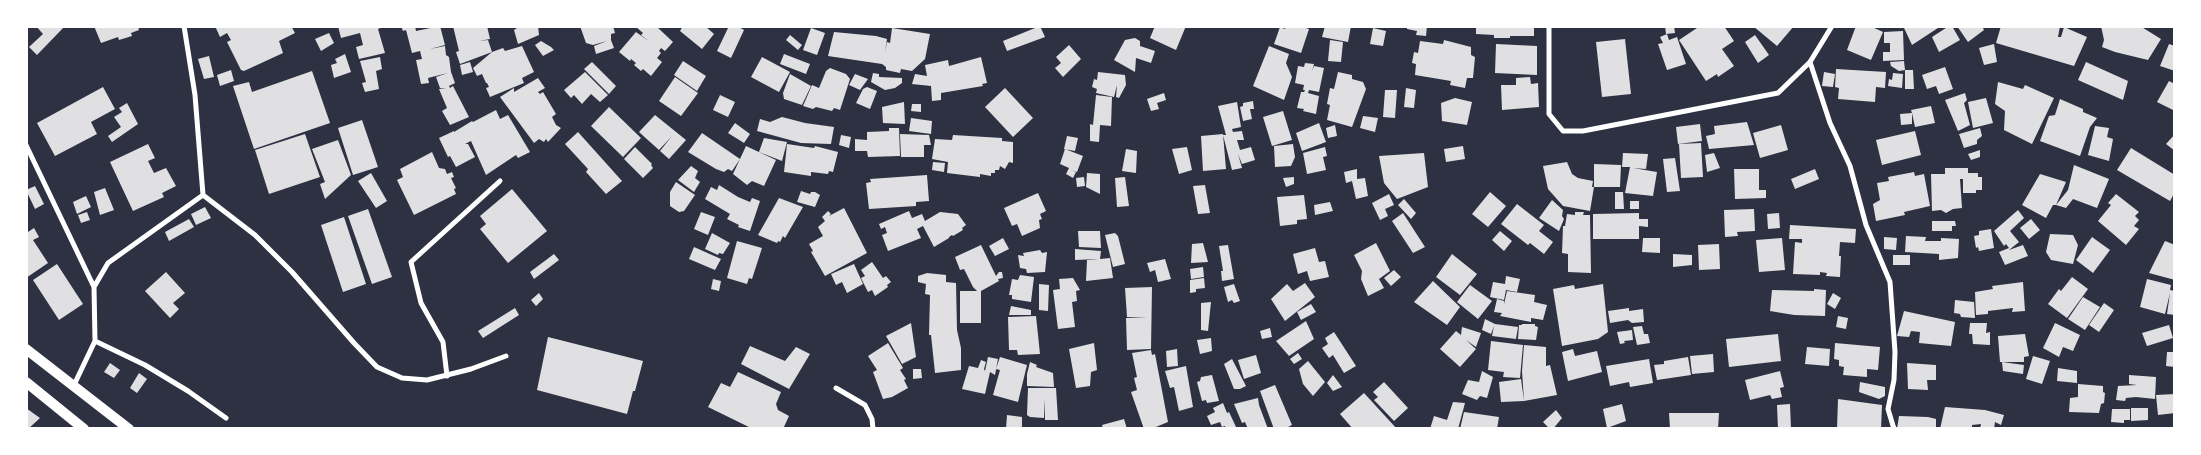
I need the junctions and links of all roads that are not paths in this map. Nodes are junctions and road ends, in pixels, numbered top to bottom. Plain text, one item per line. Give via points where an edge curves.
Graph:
1 (184, 26) edge
2 (1549, 26) edge
3 (1832, 26) edge
4 (1810, 62) junction
5 (26, 145) edge
6 (500, 181) dead end
7 (203, 195) junction
8 (94, 287) junction
9 (95, 341) junction
10 (26, 349) edge
11 (506, 356) dead end
12 (447, 376) junction
13 (26, 382) edge
14 (74, 385) junction
15 (836, 388) dead end
16 (226, 418) dead end
17 (84, 429) edge
18 (129, 429) edge
19 (872, 429) edge
20 (1894, 429) edge

1 - 7 street via 195,95
2 - 4 street via 1549,114 1563,131 1583,131 1778,92
3 - 4 street
4 - 20 street via 1830,123 1850,166 1866,225 1890,282 1895,352 1888,409
5 - 8 street
6 - 12 street via 411,262 422,303 443,342
7 - 8 street via 108,263
7 - 12 street via 255,235 377,367 402,378 427,380
8 - 9 street
9 - 14 street
9 - 16 street via 188,391
10 - 14 main road
11 - 12 street
13 - 17 main road
14 - 18 main road
15 - 19 street via 865,405 872,419

